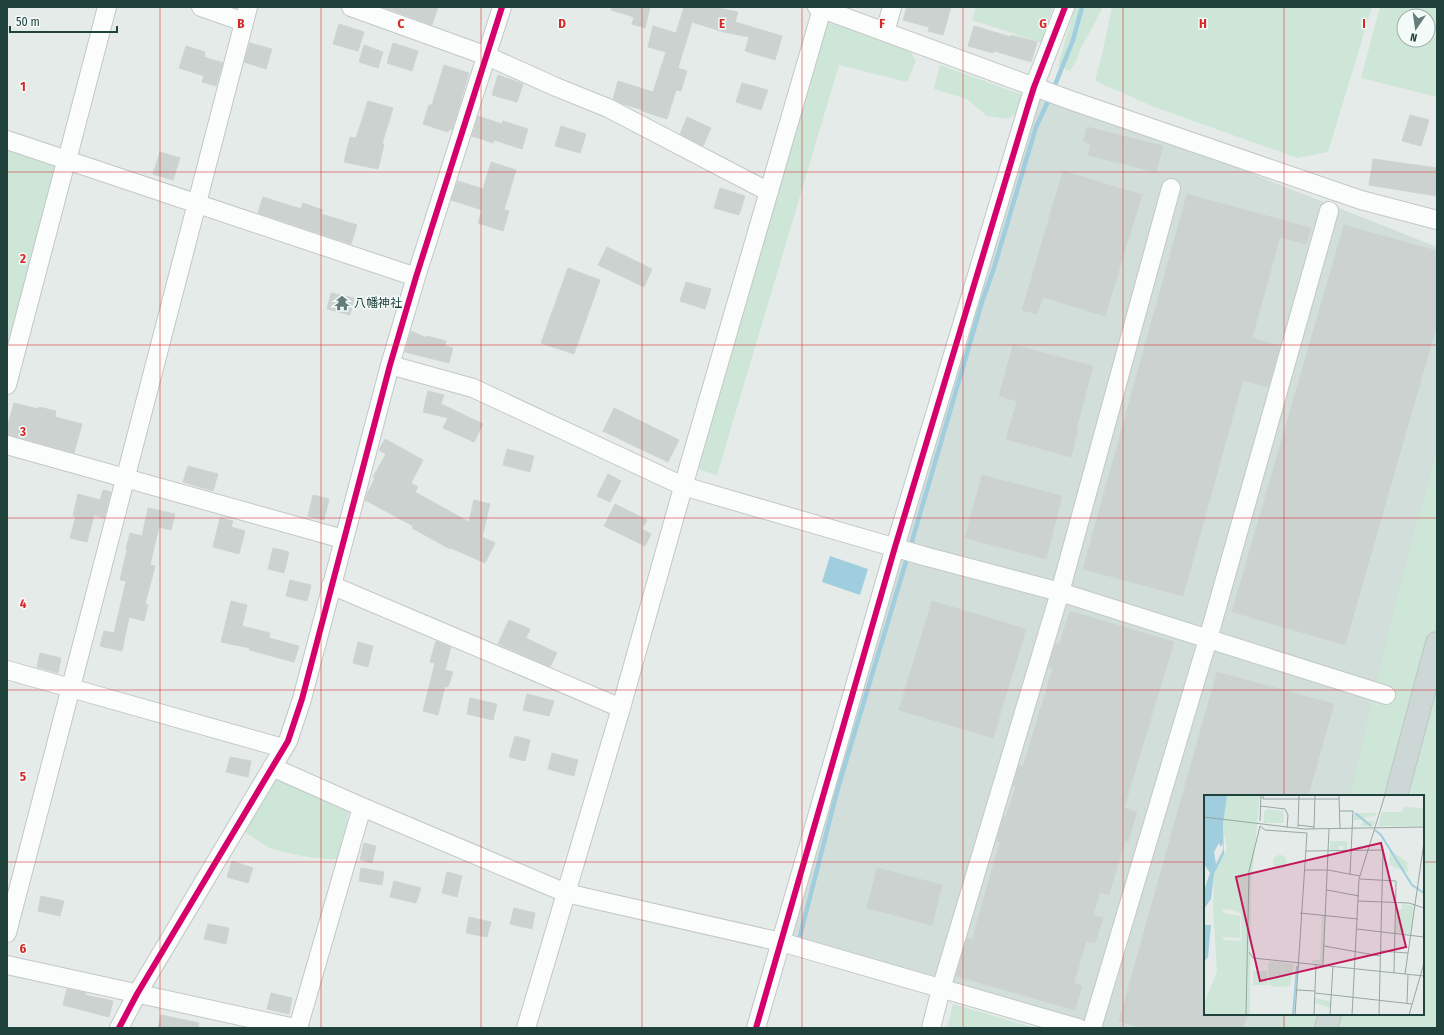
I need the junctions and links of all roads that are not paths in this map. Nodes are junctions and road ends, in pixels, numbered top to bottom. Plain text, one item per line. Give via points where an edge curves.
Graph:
1 (107, 7) edge
2 (201, 7) edge
3 (351, 7) edge
4 (502, 7) edge
5 (892, 7) edge
6 (1065, 7) edge
7 (819, 8) edge
8 (246, 14) edge
9 (885, 32) junction
10 (487, 56) junction
11 (1038, 88) junction
12 (7, 140) edge
13 (68, 160) junction
14 (1171, 188) dead end
15 (768, 192) junction
16 (197, 204) junction
17 (1330, 212) dead end
18 (1437, 220) edge
19 (416, 277) junction
20 (390, 366) junction
21 (7, 385) edge
22 (7, 445) edge
23 (126, 477) junction
24 (683, 486) junction
25 (343, 539) junction
26 (898, 548) junction
27 (331, 585) junction
28 (1060, 592) junction
29 (1208, 639) junction
30 (1437, 643) edge
31 (7, 670) edge
32 (71, 688) junction
33 (1386, 695) dead end
34 (621, 708) junction
35 (284, 748) junction
36 (272, 767) junction
37 (1396, 795) edge
38 (362, 806) junction
39 (566, 894) junction
40 (7, 933) edge
41 (784, 943) junction
42 (7, 965) edge
43 (942, 989) junction
44 (137, 994) junction
45 (1330, 1015) edge
46 (119, 1028) edge
47 (297, 1028) edge
48 (526, 1028) edge
49 (756, 1028) edge
50 (931, 1028) edge
51 (1078, 1028) edge
52 (1092, 1028) edge
53 (1326, 1028) edge

1 - 13 street
2 - 8 street
3 - 10 street
4 - 10 street
5 - 9 street
6 - 11 street
7 - 9 street
7 - 15 street
8 - 16 street
9 - 11 street
10 - 15 street via 608,108
10 - 19 street
11 - 18 street via 1361,200
11 - 26 street
12 - 13 street
13 - 16 street
13 - 21 street
14 - 28 street
15 - 24 street
16 - 19 street
16 - 23 street
17 - 29 street
19 - 20 street
20 - 24 street via 473,388
20 - 25 street
22 - 23 street
23 - 25 street
23 - 32 street
24 - 26 street
24 - 34 street
25 - 27 street
26 - 28 street
26 - 41 street
27 - 34 street
27 - 35 street via 302,699
28 - 29 street
28 - 43 street
29 - 33 street
29 - 52 street
30 - 37 main road
31 - 32 street
32 - 35 street
32 - 40 street
34 - 39 street
35 - 36 street
36 - 38 street
36 - 44 street
38 - 39 street
38 - 47 street
39 - 41 street
39 - 48 street
41 - 43 street
41 - 49 street
42 - 44 street
43 - 50 street
43 - 51 street
44 - 46 street
44 - 47 street
45 - 53 main road

